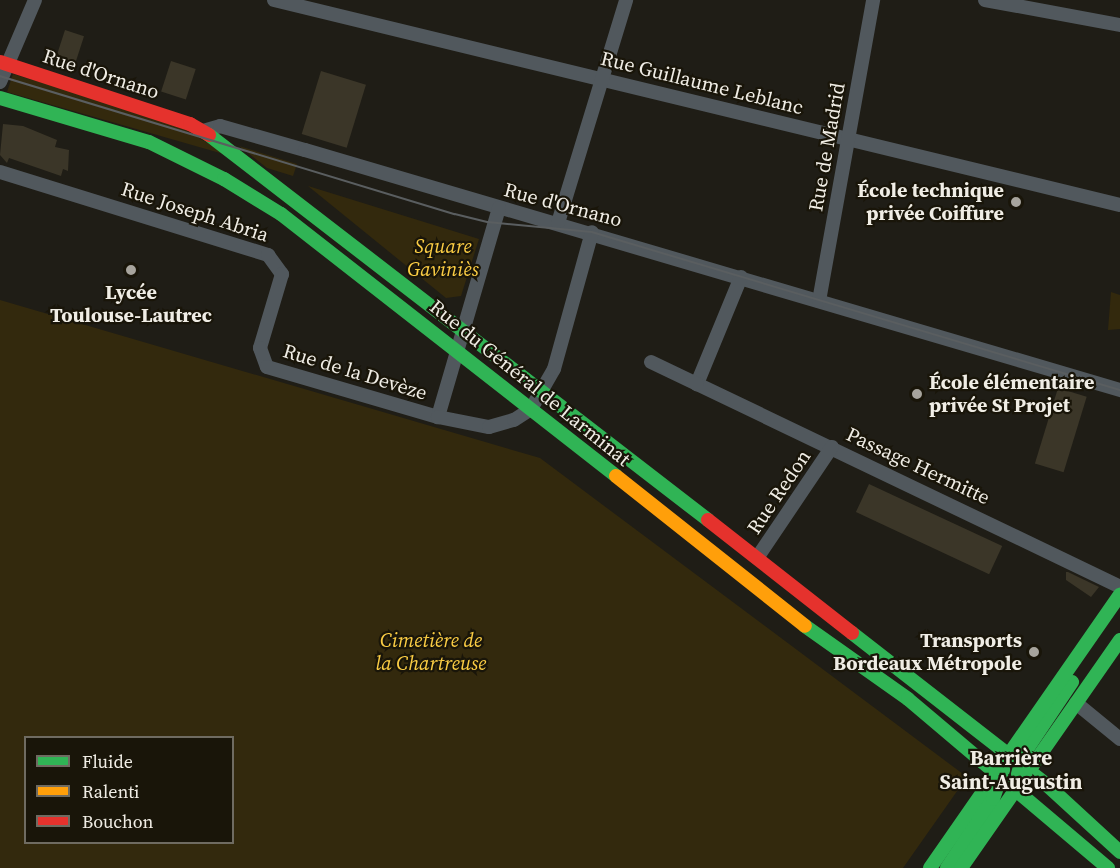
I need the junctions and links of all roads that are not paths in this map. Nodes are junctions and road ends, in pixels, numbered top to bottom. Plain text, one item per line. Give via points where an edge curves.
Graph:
1 (36, 0) edge
2 (274, 0) edge
3 (626, 0) edge
4 (873, 0) edge
5 (985, 0) edge
6 (1120, 25) edge
7 (3, 63) edge
8 (602, 80) junction
9 (0, 82) edge
10 (0, 98) edge
11 (203, 131) junction
12 (848, 139) junction
13 (0, 172) edge
14 (1120, 205) edge
15 (499, 208) junction
16 (558, 223) junction
17 (592, 232) junction
18 (741, 277) junction
19 (819, 301) junction
20 (464, 327) junction
21 (457, 348) junction
22 (263, 361) joint
23 (651, 362) dead end
24 (697, 384) junction
25 (1120, 390) edge
26 (545, 392) junction
27 (531, 409) junction
28 (438, 417) junction
29 (832, 447) junction
30 (757, 558) junction
31 (1120, 587) edge
32 (1116, 600) edge
33 (1120, 640) edge
34 (1076, 703) junction
35 (1120, 739) edge
36 (1007, 754) junction
37 (1024, 768) junction
38 (998, 773) junction
39 (1017, 790) junction
40 (1120, 852) edge
41 (930, 868) edge
42 (947, 868) edge
43 (961, 868) edge
44 (1108, 868) edge

1 - 7 street
2 - 8 street, Rue Guillaume Leblanc
3 - 8 street
4 - 12 street, Rue de Madrid
5 - 6 street
7 - 9 street
7 - 11 main road, Rue d'Ornano
8 - 12 street, Rue Guillaume Leblanc
8 - 16 street
10 - 21 main road, Rue du Général de Larminat via 149,142 224,178 342,258
11 - 15 street, Rue d'Ornano via 220,126
11 - 20 main road, Rue du Général de Larminat via 270,177
12 - 14 street, Rue Guillaume Leblanc
12 - 19 street, Rue de Madrid
13 - 22 street, Rue Joseph Abria via 268,255 282,273 260,348
15 - 16 street, Rue d'Ornano
15 - 20 street, Rue de la Devèze
16 - 17 street, Rue d'Ornano
17 - 18 street, Rue d'Ornano
17 - 26 street
18 - 19 street, Rue d'Ornano
18 - 24 street
19 - 25 street, Rue d'Ornano
20 - 21 street, Rue de la Devèze
20 - 26 main road, Rue du Général de Larminat
21 - 26 street via 488,358 514,378
21 - 27 main road, Rue du Général de Larminat
21 - 28 street, Rue de la Devèze
22 - 28 street, Rue de la Devèze via 273,370
23 - 24 street, Passage Hermitte
24 - 29 street, Passage Hermitte
26 - 27 street
26 - 30 main road, Rue du Général de Larminat
27 - 28 street, Rue de la Devèze via 514,420 489,427
27 - 38 main road, Rue du Général de Larminat via 786,613 908,699
29 - 30 street, Rue Redon
29 - 31 street, Passage Hermitte
30 - 36 main road, Rue du Général de Larminat
32 - 36 main road
32 - 37 main road
33 - 34 main road
34 - 35 street
34 - 37 main road
36 - 37 main road, Rue du Général de Larminat
36 - 38 main road
37 - 39 main road
37 - 40 main road, Rue du Général de Larminat
38 - 39 main road, Rue du Général de Larminat
38 - 41 main road
38 - 42 main road via 993,799
39 - 43 main road
39 - 44 main road, Rue du Général de Larminat

